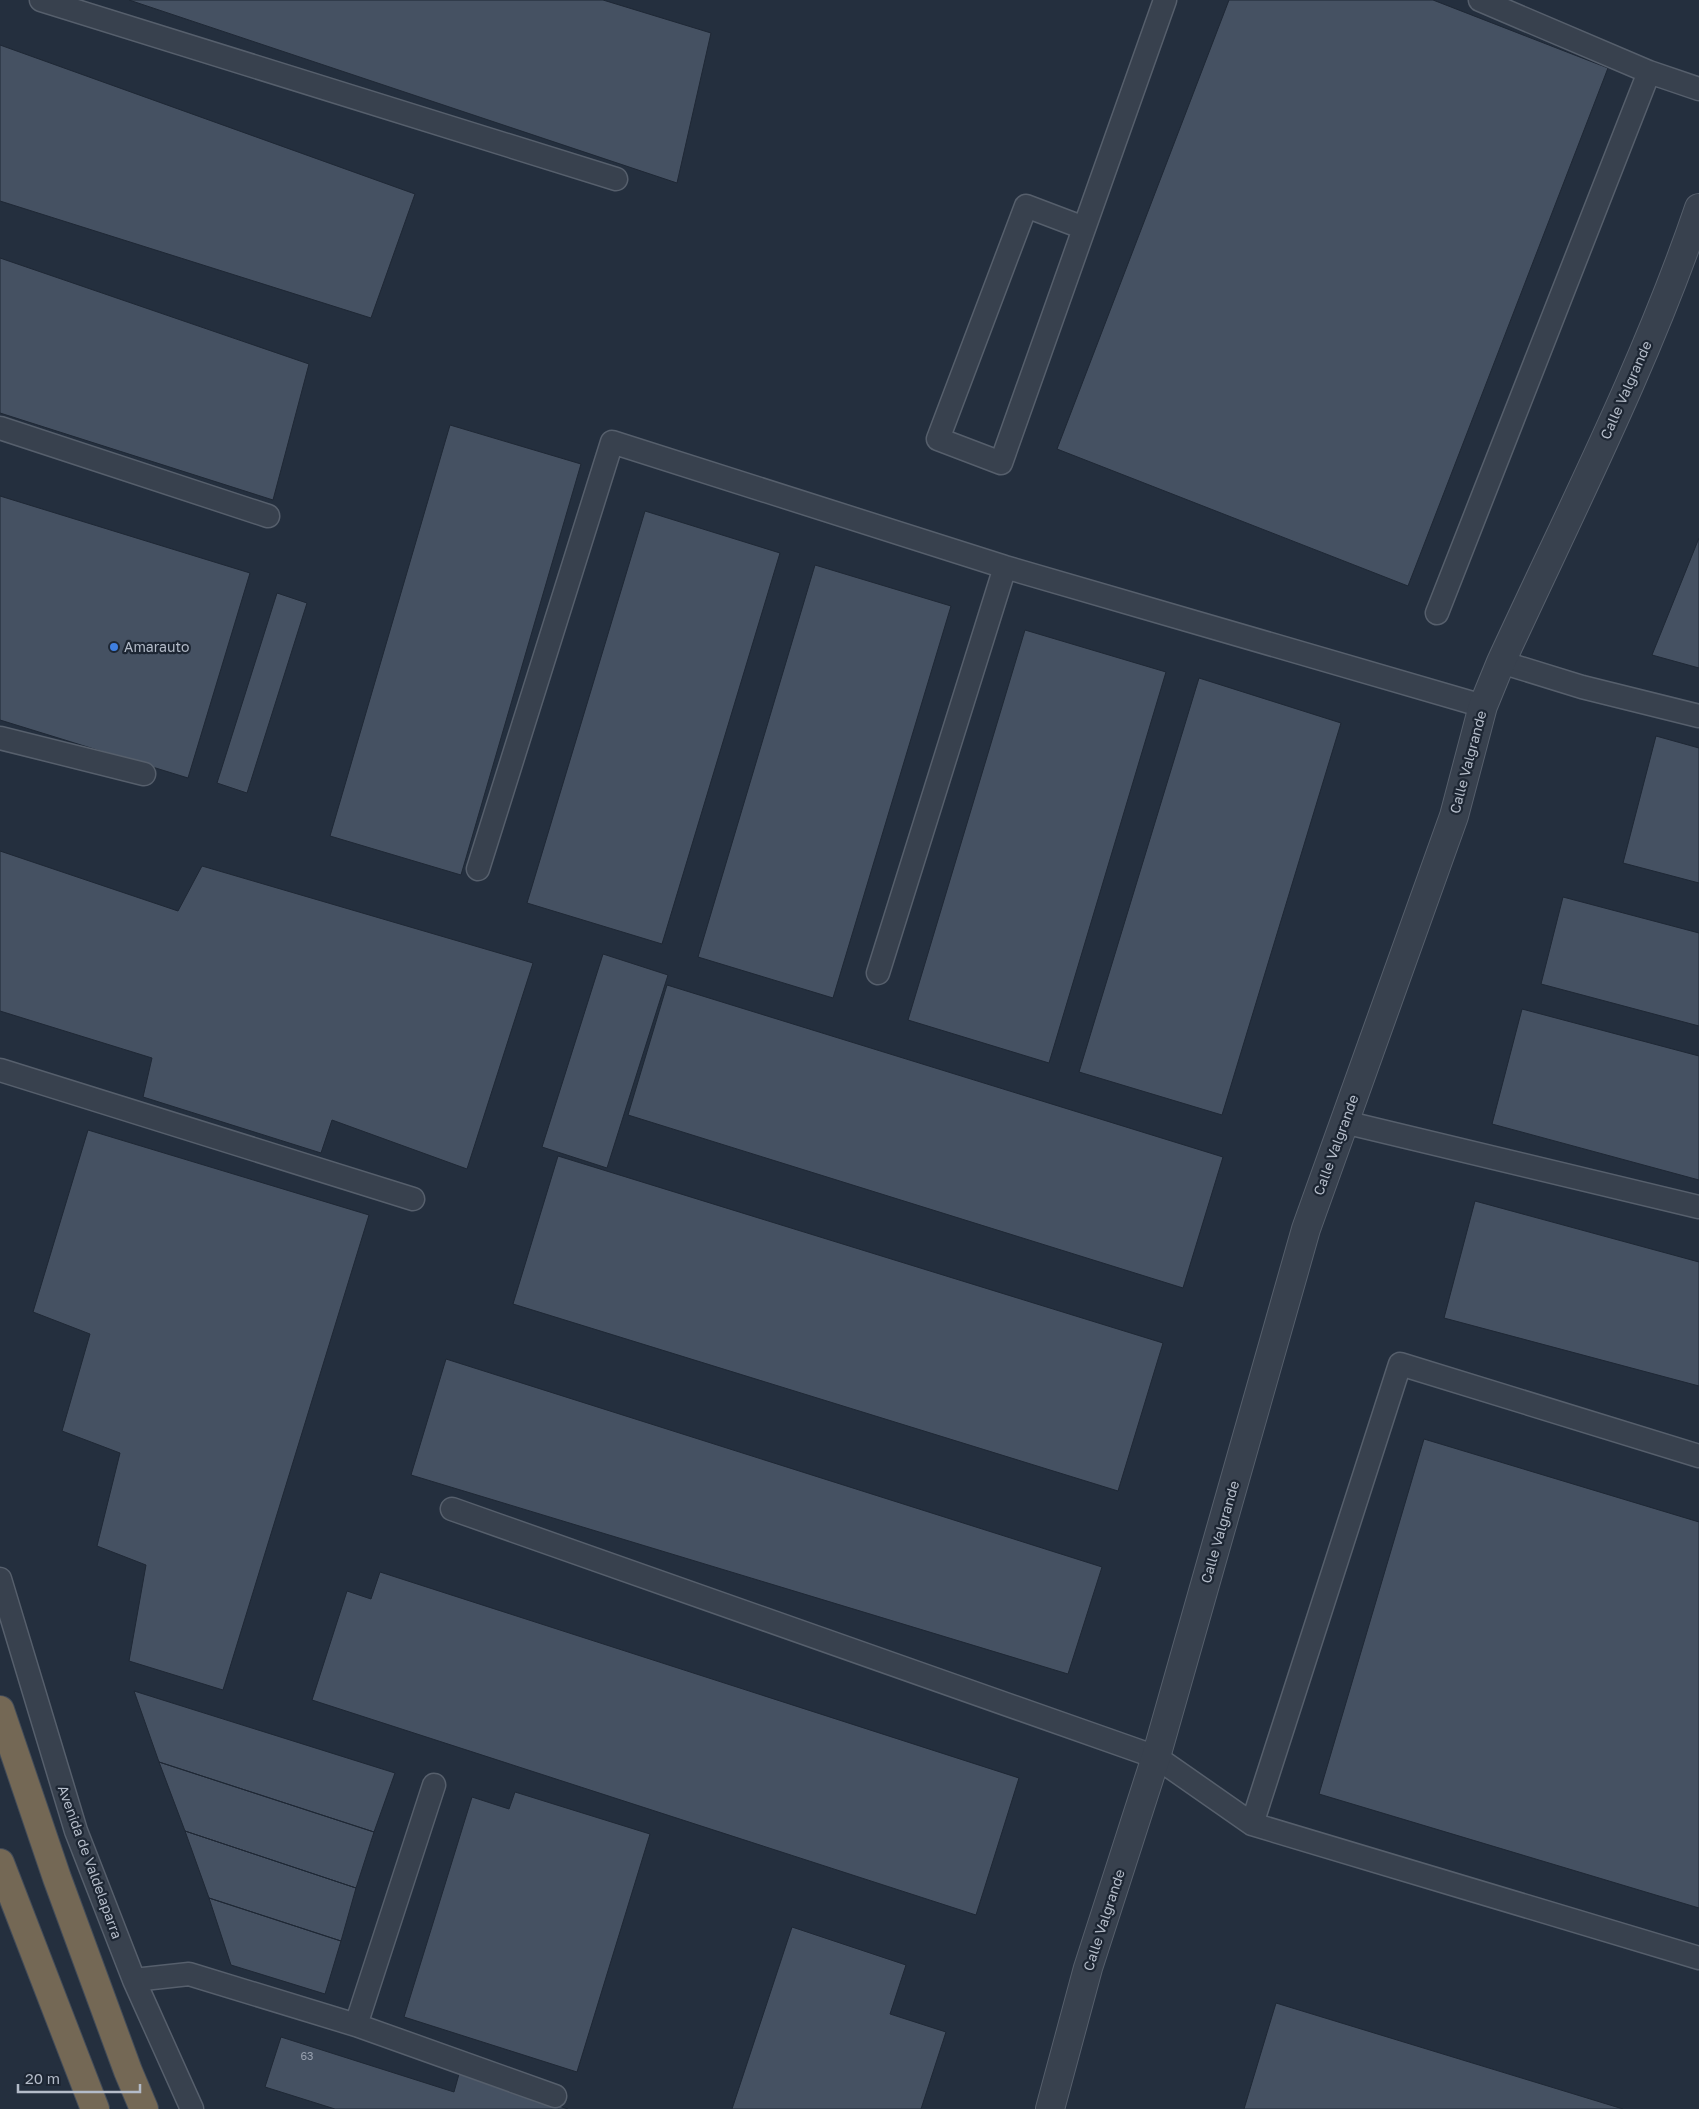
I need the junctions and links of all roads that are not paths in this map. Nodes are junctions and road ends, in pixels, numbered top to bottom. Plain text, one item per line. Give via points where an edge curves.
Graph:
1 (41, 0) edge
2 (1165, 0) edge
3 (1480, 0) edge
4 (1649, 72) junction
5 (1699, 89) edge
6 (616, 179) dead end
7 (1699, 208) edge
8 (1084, 228) junction
9 (1690, 264) edge
10 (0, 428) edge
11 (268, 516) dead end
12 (1005, 566) junction
13 (1437, 613) dead end
14 (1501, 662) junction
15 (1483, 706) junction
16 (1699, 716) edge
17 (0, 738) edge
18 (144, 774) dead end
19 (478, 869) dead end
20 (878, 973) dead end
21 (0, 1070) edge
22 (1344, 1122) junction
23 (413, 1200) dead end
24 (1699, 1208) edge
25 (1699, 1456) edge
26 (452, 1509) dead end
27 (0, 1578) edge
28 (0, 1710) edge
29 (1156, 1757) junction
30 (434, 1786) dead end
31 (1252, 1824) junction
32 (0, 1863) edge
33 (1699, 1958) edge
34 (134, 1980) junction
35 (356, 2025) junction
36 (555, 2096) dead end
37 (95, 2109) edge
38 (144, 2109) edge
39 (192, 2109) edge
40 (1050, 2109) edge

1 - 6 lane
2 - 8 lane
3 - 4 lane
4 - 5 lane
4 - 13 lane
7 - 9 street, Calle Valgrande
8 - 8 lane via 1026,206 938,439 1001,463
9 - 14 street, Calle Valgrande via 1638,365
10 - 11 lane
12 - 15 lane
12 - 19 lane via 612,442
12 - 20 lane
14 - 15 street, Calle Valgrande
14 - 16 lane via 1582,687
15 - 22 street, Calle Valgrande via 1454,816
17 - 18 lane
21 - 23 lane
22 - 24 lane
22 - 29 street, Calle Valgrande via 1306,1229
25 - 31 lane via 1400,1364
26 - 29 lane
27 - 34 lane, Avenida de Valdelaparra via 76,1831
28 - 38 highway via 57,1878
29 - 31 lane
29 - 40 street, Calle Valgrande via 1088,1968
30 - 35 lane
31 - 33 lane
32 - 37 highway
34 - 35 lane via 189,1974
34 - 39 lane, Avenida de Valdelaparra
35 - 36 lane

